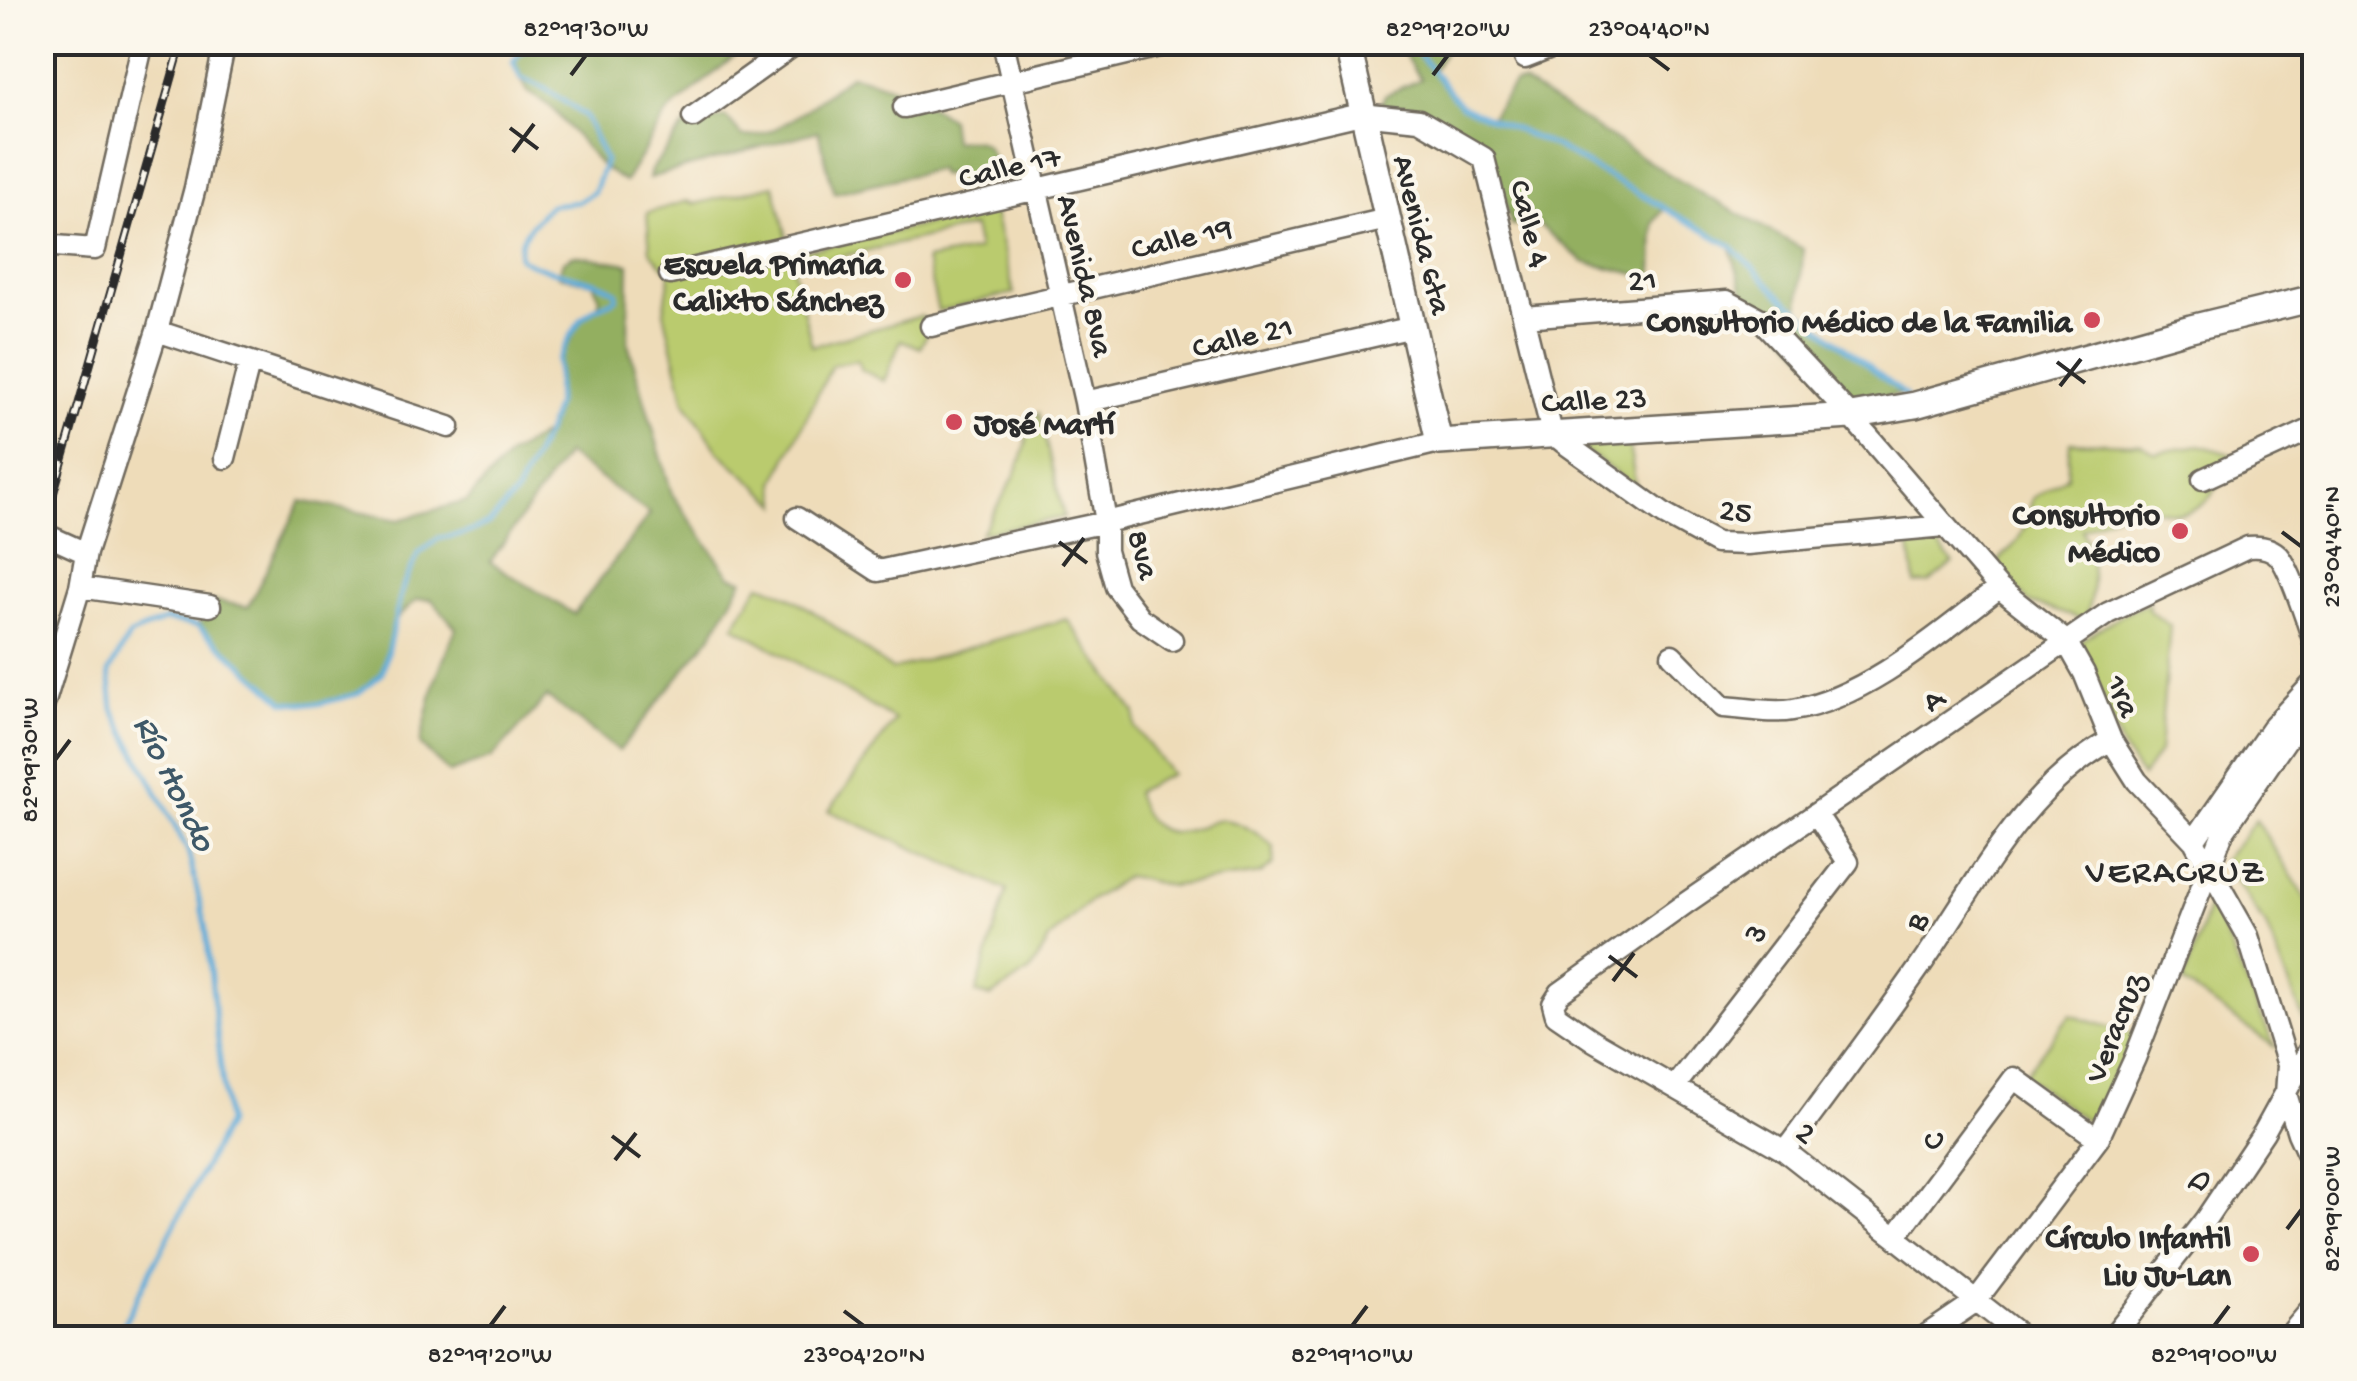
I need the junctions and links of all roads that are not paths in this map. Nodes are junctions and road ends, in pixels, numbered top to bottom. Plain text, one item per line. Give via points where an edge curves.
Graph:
1 (224, 42) edge
2 (798, 42) edge
3 (1003, 42) edge
4 (1177, 42) edge
5 (1346, 42) edge
6 (1566, 42) edge
7 (141, 43) edge
8 (1525, 58) dead end
9 (1012, 82) junction
10 (904, 106) dead end
11 (1361, 114) junction
12 (692, 116) dead end
13 (1036, 189) junction
14 (1387, 218) junction
15 (42, 245) edge
16 (670, 274) dead end
17 (1061, 295) junction
18 (2314, 298) edge
19 (1524, 316) junction
20 (1759, 318) joint
21 (931, 326) dead end
22 (1413, 328) junction
23 (157, 331) junction
24 (250, 364) junction
25 (1085, 402) junction
26 (1851, 416) junction
27 (448, 427) dead end
28 (2314, 428) edge
29 (1552, 433) junction
30 (1438, 442) junction
31 (225, 458) dead end
32 (2203, 479) dead end
33 (797, 518) dead end
34 (1106, 522) junction
35 (1945, 526) junction
36 (42, 533) edge
37 (86, 553) junction
38 (80, 587) junction
39 (1999, 588) junction
40 (210, 606) dead end
41 (1172, 640) dead end
42 (2066, 641) junction
43 (2314, 642) edge
44 (1672, 655) dead end
45 (2314, 682) edge
46 (2314, 708) edge
47 (42, 712) edge
48 (2111, 740) junction
49 (1817, 815) junction
50 (2194, 841) junction
51 (2208, 864) junction
52 (1560, 993) joint
53 (2314, 1041) edge
54 (1675, 1086) junction
55 (2286, 1094) junction
56 (2098, 1138) junction
57 (1785, 1150) junction
58 (2314, 1168) edge
59 (1896, 1236) junction
60 (1975, 1302) junction
61 (2314, 1306) edge
62 (1922, 1338) edge
63 (2024, 1338) edge
64 (2112, 1338) edge
65 (2287, 1338) edge

1 - 23 street
2 - 12 street
3 - 9 street, Avenida 8va
4 - 9 street
5 - 11 street, Avenida 6ta
6 - 8 street
7 - 15 street via 95,249
9 - 10 street
9 - 13 street, Avenida 8va
11 - 13 street, Calle 17
11 - 14 street, Avenida 6ta
11 - 19 street, Calle 4 via 1419,120 1484,158
13 - 16 street, Calle 17
13 - 17 street, Avenida 8va
14 - 17 street, Calle 19
14 - 22 street, Avenida 6ta
17 - 21 street, Calle 19
17 - 25 street, Avenida 8va
18 - 26 street, Calle 23 via 1916,405
19 - 20 street, 21 via 1727,301
19 - 29 street, Calle 4
20 - 26 street, 1ra
22 - 25 street, Calle 21
22 - 30 street, Avenida 6ta
23 - 24 street
23 - 37 street
24 - 27 street
24 - 31 street
25 - 34 street, Avenida 8va
26 - 29 street, Calle 23
26 - 35 street, 1ra
28 - 32 street
29 - 30 street, Calle 23
29 - 35 street, 25 via 1608,477 1716,543
30 - 34 street, Calle 23
33 - 34 street, Calle 23 via 878,571
34 - 41 street, 8va via 1116,587 1140,618
35 - 39 street, 1ra
36 - 37 street
37 - 38 street
38 - 40 street
38 - 47 street
39 - 42 street, 1ra
39 - 44 street via 1848,694 1791,711 1724,707
42 - 43 street, A via 2151,591 2260,546 2285,566
42 - 48 street, 1ra
42 - 49 street, A
45 - 50 street via 2274,725
46 - 51 street, Veracruz via 2243,802
48 - 50 street, 1ra via 2137,781
48 - 57 street, B via 2080,758 2011,828 1921,966
49 - 52 street, A
49 - 54 street, 3 via 1848,862
50 - 51 street, 1ra
51 - 55 street, 1ra via 2248,936 2288,1065
51 - 56 street, Veracruz
52 - 54 street, 2 via 1556,1014
53 - 55 street, D
54 - 57 street, 2
55 - 58 street, 1ra
55 - 64 street, D via 2205,1220
56 - 59 street, C via 2014,1078
56 - 60 street, Veracruz
57 - 59 street, 2
59 - 60 street, 2
60 - 62 street, Veracruz
60 - 63 street, 2
61 - 65 street

